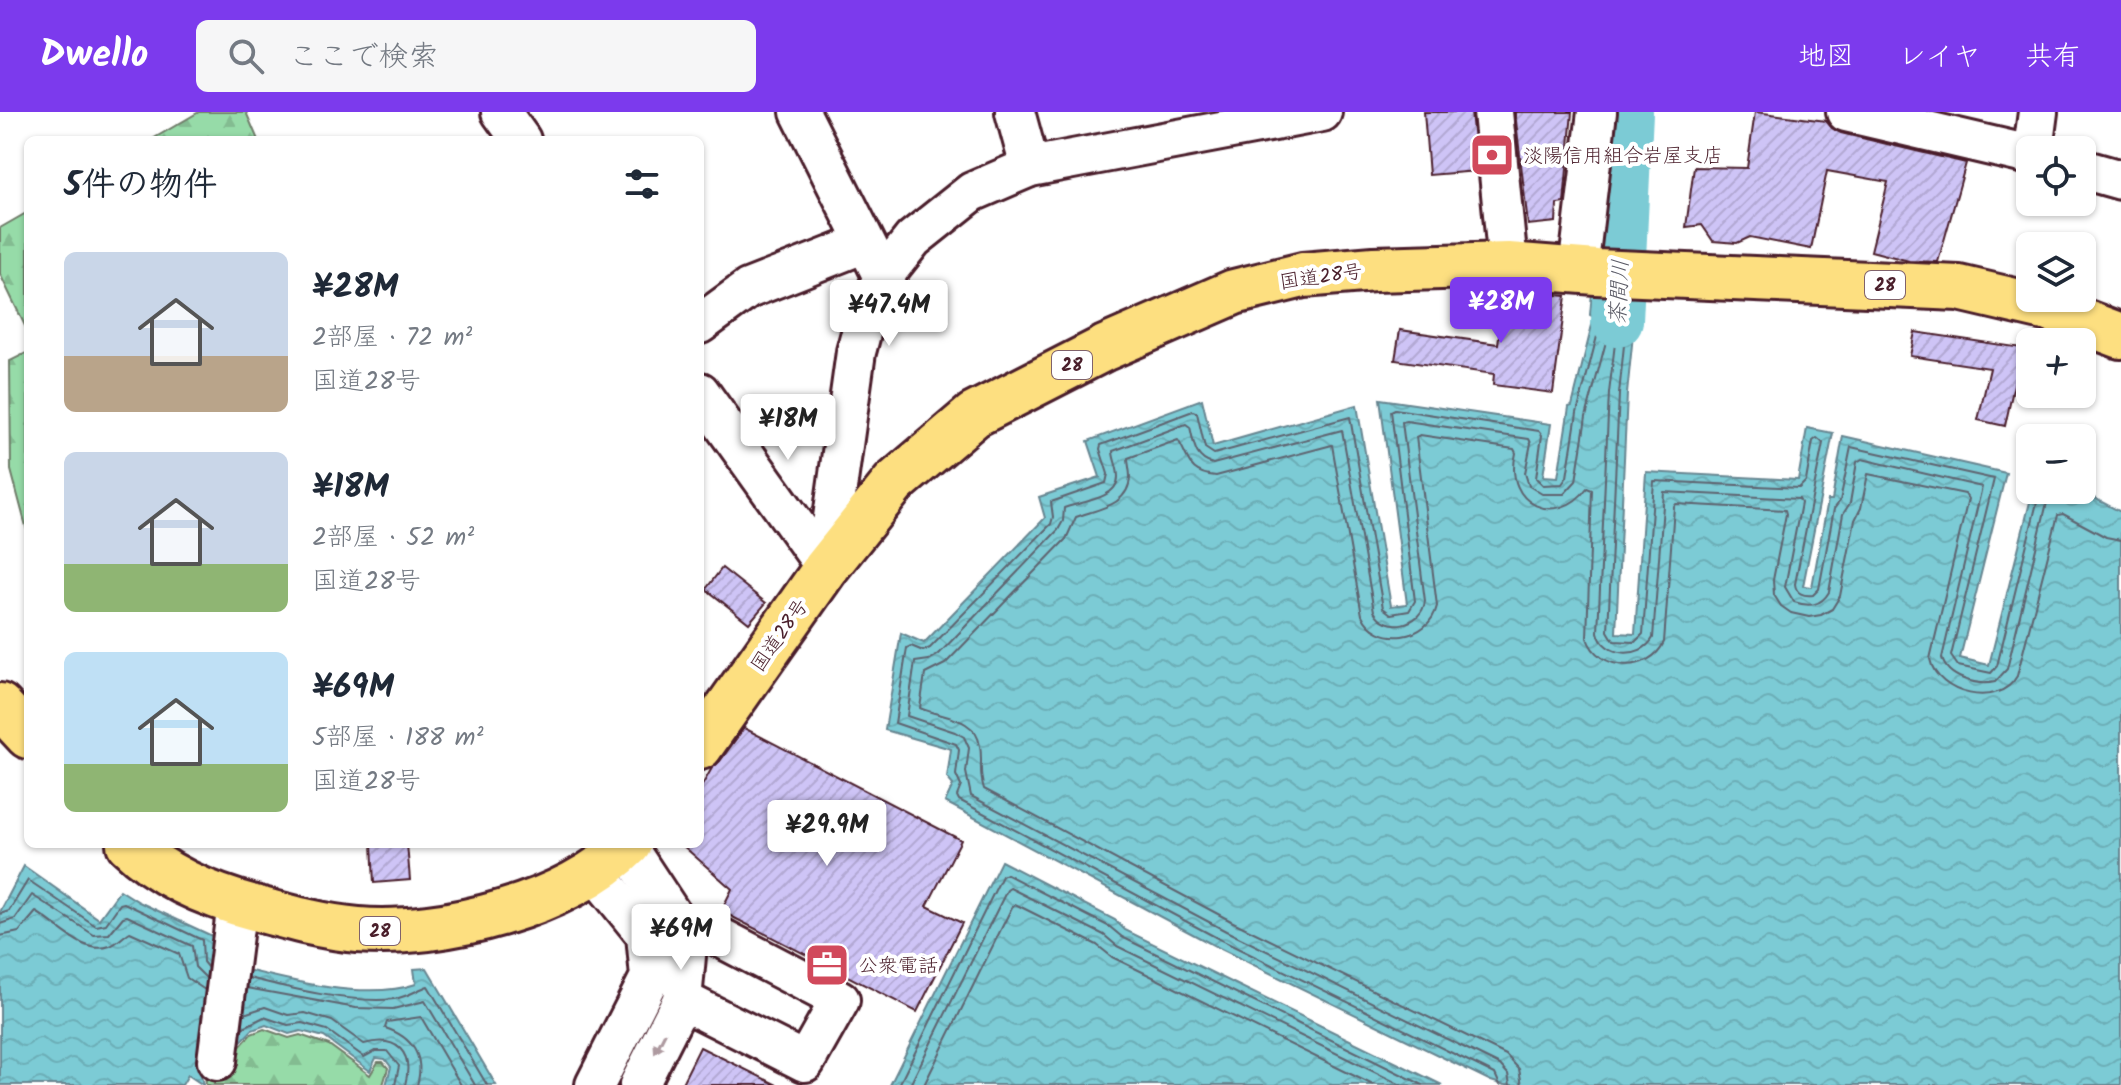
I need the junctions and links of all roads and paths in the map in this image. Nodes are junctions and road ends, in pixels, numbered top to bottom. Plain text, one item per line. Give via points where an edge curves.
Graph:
1 (501, 112) edge
2 (800, 112) edge
3 (1015, 112) edge
4 (1322, 112) edge
5 (1493, 112) edge
6 (1597, 112) edge
7 (1846, 112) edge
8 (2038, 112) edge
9 (518, 136) edge
10 (2034, 136) edge
11 (2016, 149) edge
12 (1030, 167) junction
13 (2096, 173) edge
14 (2121, 180) edge
15 (865, 243) junction
16 (1508, 265) junction
17 (1587, 272) junction
18 (884, 279) junction
19 (704, 321) edge
20 (2121, 336) edge
21 (704, 398) edge
22 (826, 568) junction
23 (0, 706) edge
24 (24, 732) edge
25 (704, 741) edge
26 (134, 848) edge
27 (617, 854) edge
28 (235, 922) junction
29 (677, 923) junction
30 (682, 1000) junction
31 (217, 1061) dead end
32 (595, 1085) edge
33 (639, 1085) edge

1 - 9 street
2 - 15 street
3 - 12 street
4 - 12 street
5 - 16 street
6 - 17 street
7 - 11 street
8 - 10 street
12 - 18 street via 972,192 913,239
13 - 14 street
15 - 18 street
15 - 19 street via 748,289
16 - 17 highway, 国道28号 / 28
16 - 22 highway, 国道28号 / 28 via 1303,275 1234,292 1105,348 974,415 894,483
17 - 20 highway, 国道28号 / 28 via 1959,288 2049,309
18 - 22 street via 869,303 856,352
21 - 22 street
22 - 25 highway, 国道28号 / 28
23 - 24 highway
26 - 28 highway, 28
27 - 28 highway, 28 via 568,887 451,925 358,930
27 - 29 street
27 - 32 street via 646,935 650,977
28 - 31 street
29 - 30 street via 686,956
29 - 30 street via 708,931 840,1000 805,1062
30 -> 33 street

